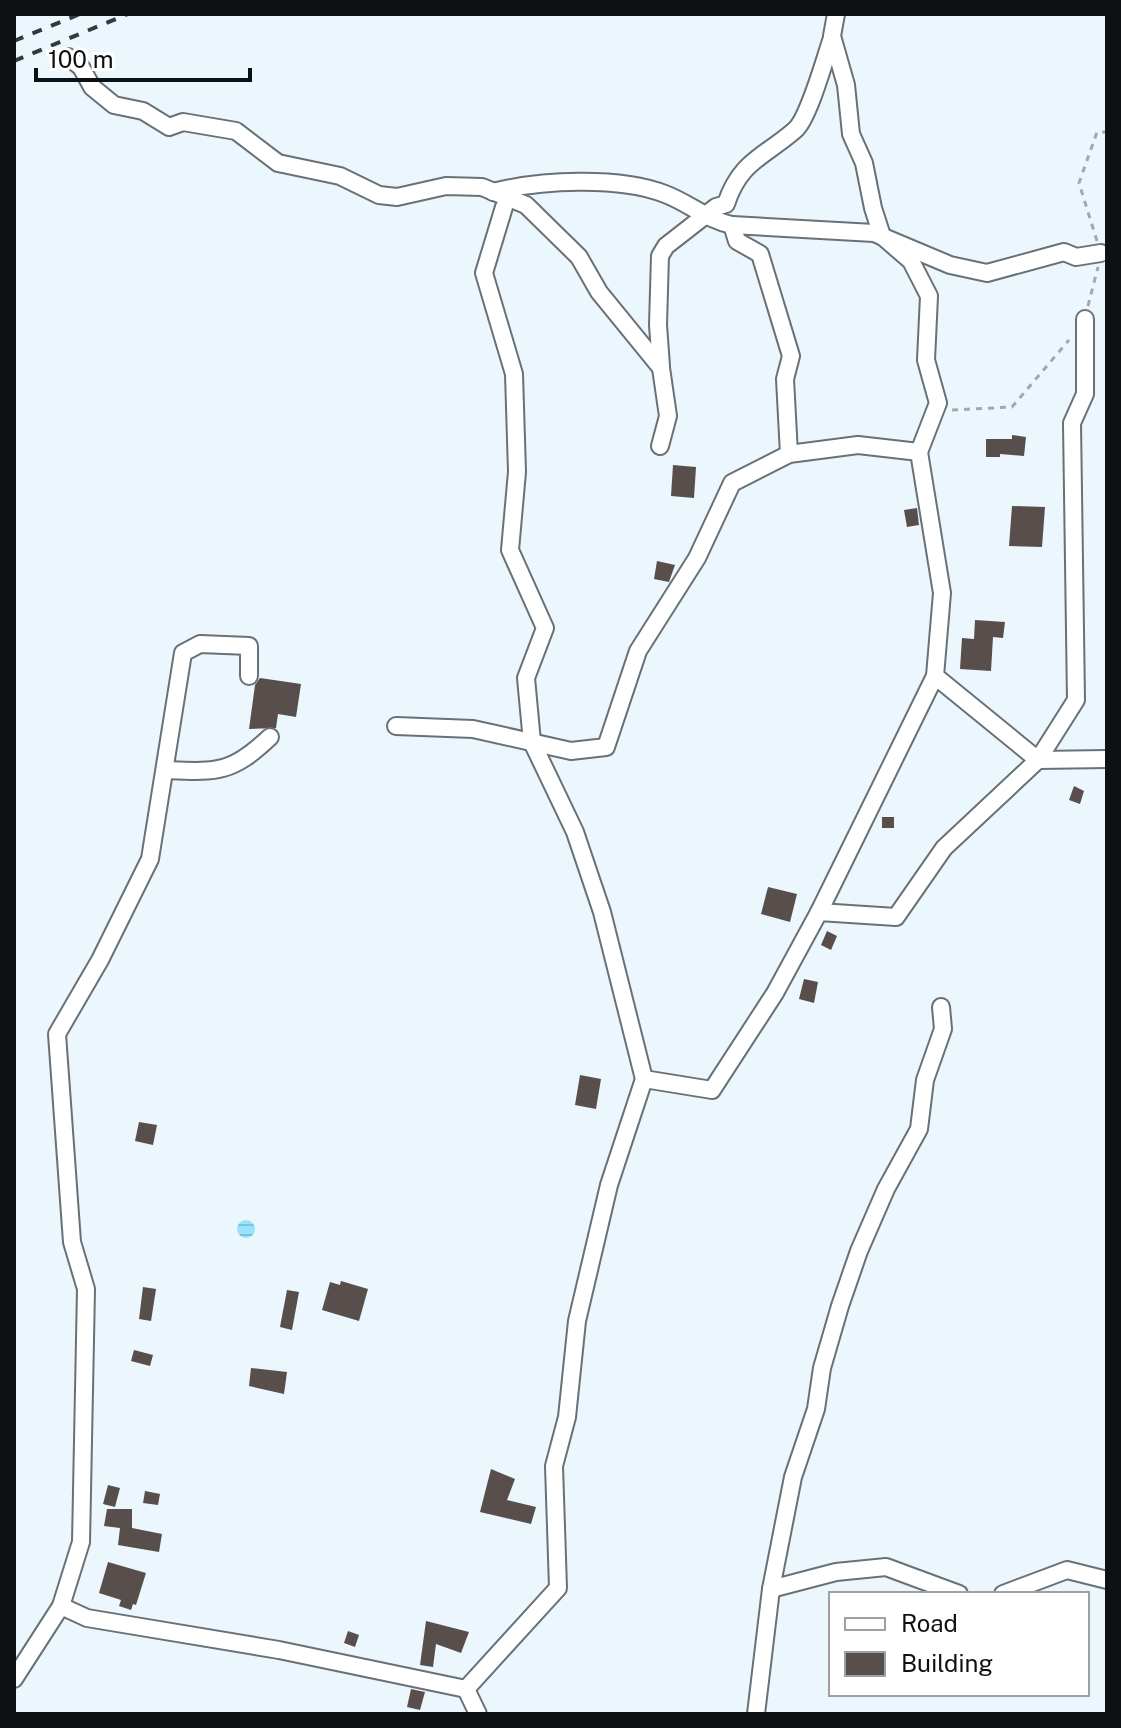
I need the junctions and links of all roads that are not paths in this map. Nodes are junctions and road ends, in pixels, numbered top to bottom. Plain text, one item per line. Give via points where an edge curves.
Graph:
1 (836, 14) edge
2 (832, 36) junction
3 (68, 57) dead end
4 (493, 192) junction
5 (504, 207) dead end
6 (707, 216) junction
7 (732, 225) junction
8 (893, 244) junction
9 (1101, 253) road end
10 (1085, 319) road end
11 (661, 368) junction
12 (660, 446) dead end
13 (919, 452) junction
14 (789, 454) junction
15 (249, 676) dead end
16 (935, 676) junction
17 (396, 726) dead end
18 (270, 737) dead end
19 (532, 742) junction
20 (1107, 759) edge
21 (1038, 760) junction
22 (165, 770) junction
23 (819, 912) junction
24 (941, 1007) dead end
25 (644, 1079) junction
26 (1107, 1580) edge
27 (771, 1589) junction
28 (954, 1592) edge
29 (1008, 1592) edge
30 (61, 1606) junction
31 (14, 1679) edge
32 (466, 1689) junction
33 (478, 1714) edge
34 (756, 1714) edge

1 - 2 street
2 - 6 street via 796,129 743,167 726,204
2 - 8 street via 846,85 851,134 864,163 882,236
3 - 4 street via 114,105 143,111 169,127 183,122 236,131 278,163 340,176 388,196 446,186
4 - 6 street via 547,183 638,187 666,194
4 - 11 street via 526,205 579,257 599,292
5 - 19 street via 484,273 514,374 517,472 510,550 545,628 526,678
6 - 7 street
6 - 11 street via 660,256
7 - 8 street via 874,233
7 - 14 street via 737,241 760,254 791,356 785,379
8 - 9 street via 987,273 1053,253
8 - 13 street via 911,261 929,296 926,360 938,403
10 - 21 street via 1085,394 1072,423 1076,700
11 - 12 street via 668,416
13 - 14 street via 858,445
13 - 16 street via 942,593
14 - 19 street via 732,483 697,558 638,651 606,747 571,751
15 - 22 street via 249,646 200,644 183,653
16 - 21 street
16 - 23 street
17 - 19 street via 473,729
18 - 22 street via 243,763 204,772
19 - 25 street via 575,832 602,912
20 - 21 street
21 - 23 street via 944,848 896,917
22 - 30 street via 150,859 57,1034 72,1242 86,1289 81,1542
23 - 25 street via 775,993 712,1090
24 - 27 street via 943,1029 925,1080 919,1129 886,1189 840,1306 816,1409 793,1477
25 - 32 street via 609,1185 577,1321 567,1417 554,1466 558,1588
26 - 29 street via 1067,1570
27 - 28 street via 836,1572 886,1567
27 - 34 street
30 - 31 street
30 - 32 street via 87,1618
32 - 33 street

